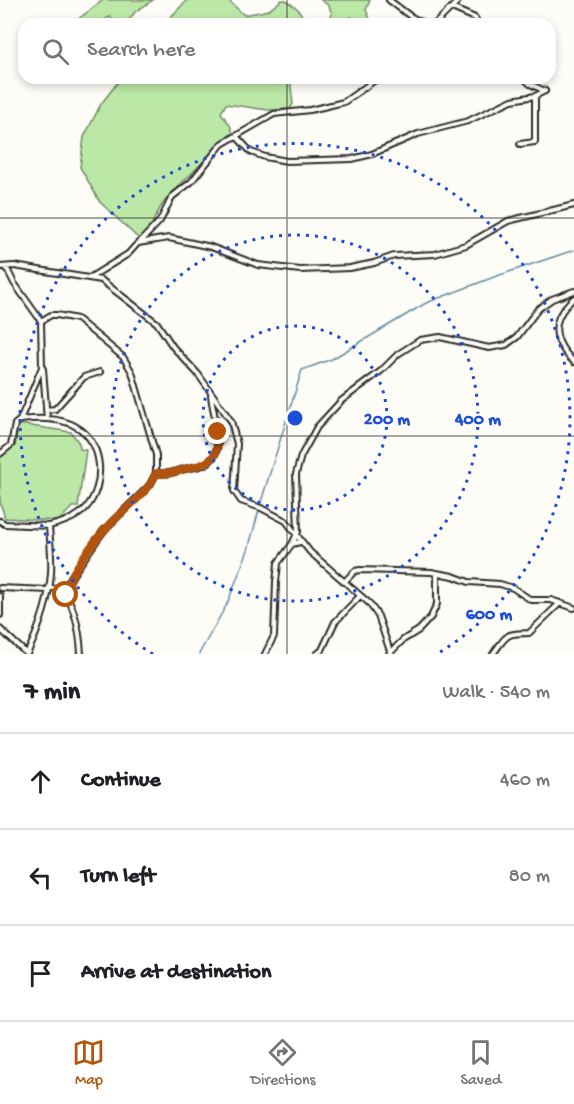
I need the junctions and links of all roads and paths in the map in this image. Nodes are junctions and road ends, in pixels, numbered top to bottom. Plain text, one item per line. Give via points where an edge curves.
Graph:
1 (389, 0) edge
2 (459, 0) edge
3 (452, 8) junction
4 (413, 18) edge
5 (441, 18) edge
6 (475, 18) edge
7 (370, 84) edge
8 (530, 84) edge
9 (536, 96) junction
10 (236, 136) junction
11 (520, 144) dead end
12 (574, 205) edge
13 (138, 243) junction
14 (0, 267) edge
15 (6, 267) junction
16 (91, 278) junction
17 (574, 291) edge
18 (574, 298) edge
19 (41, 321) junction
20 (574, 362) edge
21 (42, 367) junction
22 (100, 372) dead end
23 (211, 395) junction
24 (46, 410) junction
25 (47, 419) junction
26 (20, 420) junction
27 (0, 454) edge
28 (156, 473) junction
29 (0, 521) edge
30 (49, 526) junction
31 (296, 535) junction
32 (300, 542) junction
33 (292, 544) junction
34 (437, 573) junction
35 (344, 582) junction
36 (0, 588) edge
37 (49, 588) junction
38 (64, 591) junction
39 (0, 596) edge
40 (360, 596) junction
41 (561, 603) junction
42 (574, 608) edge
43 (0, 615) edge
44 (0, 629) edge
45 (27, 654) edge
46 (81, 654) edge
47 (266, 654) edge
48 (317, 654) edge
49 (390, 654) edge
50 (493, 654) edge

1 - 4 street
2 - 3 street
3 - 5 street
3 - 6 street
7 - 10 street via 344,102 274,114
8 - 9 street via 545,91
9 - 10 street via 512,100 468,121 418,134 352,159 286,161 265,157 252,152
9 - 11 street via 535,142
10 - 13 street via 217,149 191,182 172,197 160,221
12 - 13 street via 508,222 472,243 442,252 404,255 340,270 258,265 169,238
13 - 16 street
14 - 15 street
15 - 16 street
15 - 19 street
16 - 23 street via 108,284 156,321
17 - 31 street via 544,305 513,341 501,347 487,348 440,337 420,340 341,401 317,427 301,456 296,474
18 - 20 street via 560,314 556,332 561,347
19 - 21 street
19 - 28 street via 51,315 76,319 126,360 154,446
21 - 24 street
21 - 26 street
22 - 24 street via 84,377 55,409
23 - 28 street via 218,437 213,458 204,465 172,474
23 - 31 street via 229,417 236,434 236,495 245,503 282,518
24 - 25 street
25 - 26 street
25 - 30 street via 81,430 96,450 99,462 96,490 87,507 70,519
26 - 27 street via 15,424 11,445
28 - 38 street via 147,489 97,539
29 - 30 street
30 - 37 street
31 - 32 street
31 - 33 street
32 - 33 street
32 - 35 street
33 - 47 street via 278,567 274,636
34 - 35 street via 360,570
34 - 41 street via 469,582 501,584 531,600
34 - 49 street via 437,604 431,617
35 - 40 street
36 - 37 street
37 - 38 street
37 - 45 street
38 - 46 street via 75,619
39 - 43 street
40 - 48 street via 335,622
40 - 49 street via 378,616
41 - 42 street
41 - 50 street via 530,632 510,634
44 - 45 street

